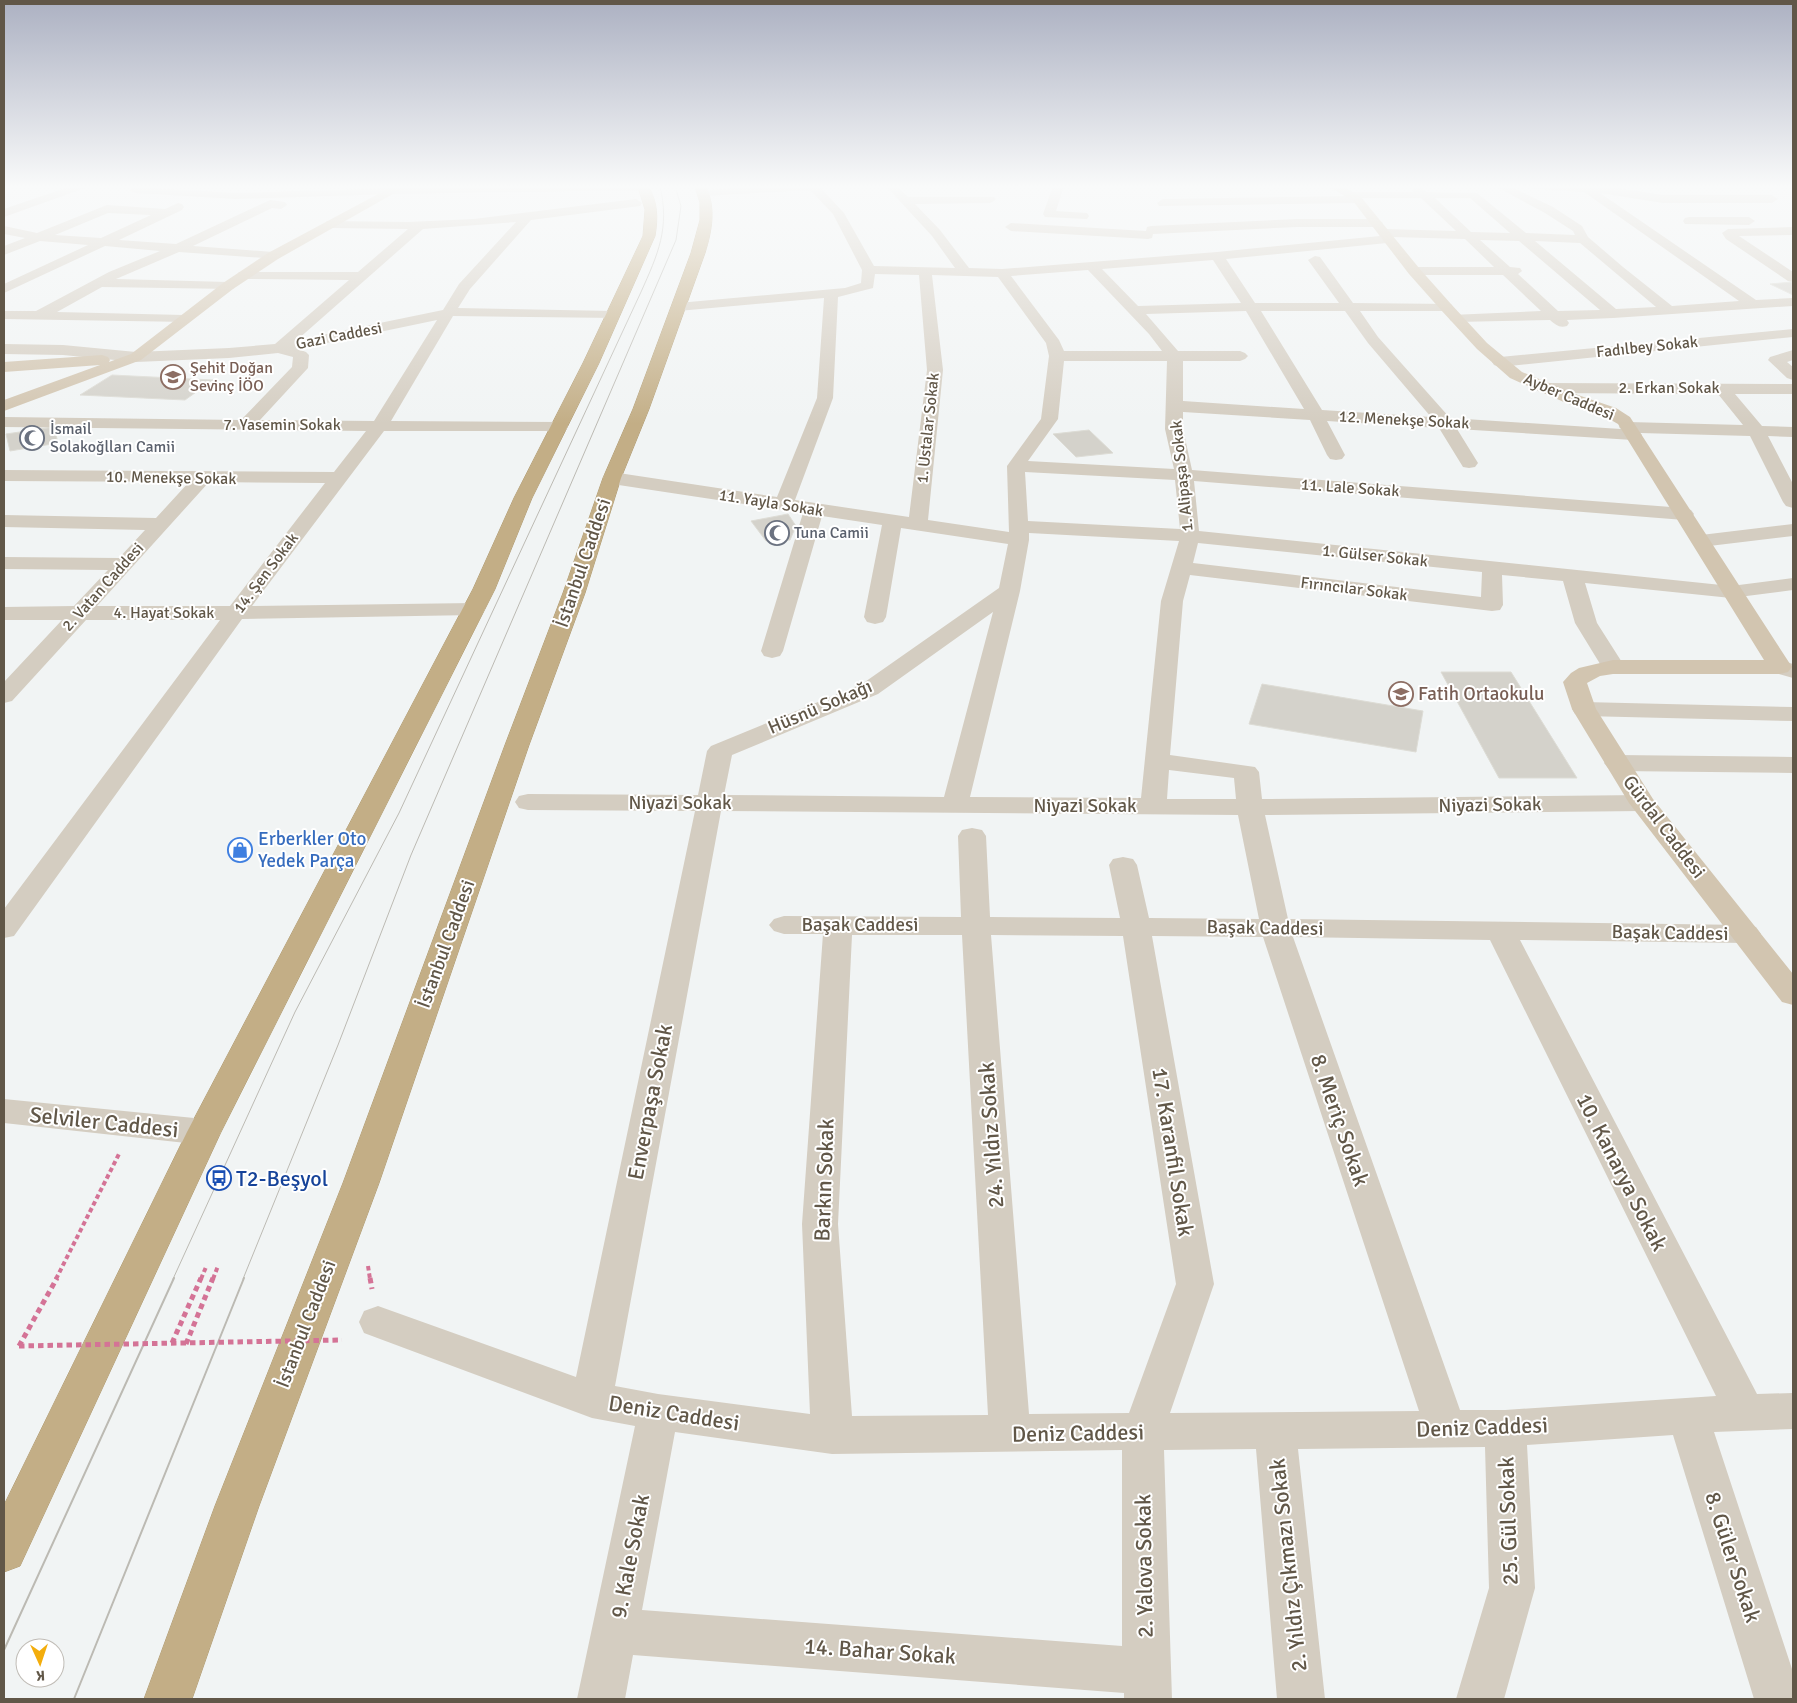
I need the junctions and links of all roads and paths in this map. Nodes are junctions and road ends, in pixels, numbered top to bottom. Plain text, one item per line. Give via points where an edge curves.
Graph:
1 (54, 265) edge
2 (139, 265) edge
3 (203, 265) edge
4 (259, 265) edge
5 (374, 265) edge
6 (483, 265) edge
7 (636, 265) edge
8 (693, 265) edge
9 (867, 265) edge
10 (960, 265) edge
11 (1223, 265) edge
12 (1319, 265) edge
13 (1410, 265) edge
14 (1501, 265) edge
15 (1555, 265) edge
16 (1613, 265) edge
17 (1699, 265) edge
18 (1774, 265) edge
19 (1091, 266) joint
20 (869, 270) junction
21 (1524, 270) dead end
22 (1542, 270) dead end
23 (1560, 270) junction
24 (1579, 270) dead end
25 (1598, 270) dead end
26 (1618, 270) junction
27 (924, 271) junction
28 (1414, 271) junction
29 (1507, 271) junction
30 (965, 272) junction
31 (1002, 273) junction
32 (244, 275) junction
33 (362, 276) junction
34 (1793, 278) edge
35 (100, 283) junction
36 (170, 285) junction
37 (228, 286) junction
38 (4, 289) edge
39 (831, 294) junction
40 (1793, 302) edge
41 (1753, 305) junction
42 (678, 307) junction
43 (1252, 307) junction
44 (1348, 307) junction
45 (1134, 310) junction
46 (1669, 310) junction
47 (450, 312) junction
48 (1451, 312) junction
49 (1613, 314) junction
50 (4, 315) edge
51 (613, 315) junction
52 (38, 316) junction
53 (1554, 316) junction
54 (184, 319) junction
55 (1793, 333) edge
56 (279, 348) junction
57 (4, 349) edge
58 (1595, 353) junction
59 (1793, 355) edge
60 (1057, 356) junction
61 (1240, 356) dead end
62 (136, 357) junction
63 (1175, 358) junction
64 (1500, 362) junction
65 (4, 368) edge
66 (1793, 375) edge
67 (1544, 388) junction
68 (1722, 388) junction
69 (1793, 389) edge
70 (23, 399) junction
71 (4, 400) edge
72 (4, 406) edge
73 (1175, 406) junction
74 (1318, 416) junction
75 (4, 422) edge
76 (1444, 422) junction
77 (246, 425) junction
78 (379, 426) junction
79 (559, 427) junction
80 (1756, 430) junction
81 (1630, 431) junction
82 (1793, 432) edge
83 (1336, 455) dead end
84 (1772, 460) junction
85 (1793, 461) edge
86 (1469, 464) dead end
87 (1016, 466) junction
88 (4, 475) edge
89 (1184, 475) junction
90 (202, 478) junction
91 (339, 478) junction
92 (612, 478) junction
93 (1793, 502) edge
94 (784, 505) junction
95 (814, 510) junction
96 (1684, 514) junction
97 (4, 521) edge
98 (892, 522) junction
99 (160, 524) junction
100 (918, 526) junction
101 (1793, 530) edge
102 (1018, 533) junction
103 (1190, 536) junction
104 (1701, 541) junction
105 (4, 563) edge
106 (124, 564) junction
107 (1181, 568) junction
108 (1492, 569) junction
109 (1572, 576) junction
110 (1793, 584) edge
111 (1009, 591) junction
112 (1731, 592) junction
113 (474, 609) junction
114 (80, 612) junction
115 (4, 613) edge
116 (236, 613) junction
117 (874, 617) dead end
118 (772, 651) dead end
119 (1613, 667) junction
120 (4, 668) edge
121 (30, 668) junction
122 (1787, 669) edge
123 (4, 696) edge
124 (1584, 709) junction
125 (1793, 714) edge
126 (1158, 761) junction
127 (1617, 762) junction
128 (1793, 765) edge
129 (528, 802) dead end
130 (1642, 803) junction
131 (709, 804) junction
132 (955, 806) junction
133 (1153, 807) junction
134 (1250, 807) junction
135 (972, 836) dead end
136 (1124, 865) dead end
137 (784, 925) dead end
138 (838, 925) junction
139 (976, 926) junction
140 (1136, 927) junction
141 (1275, 928) junction
142 (4, 929) edge
143 (1500, 931) junction
144 (1746, 934) junction
145 (1793, 995) edge
146 (4, 1111) edge
147 (133, 1125) junction
148 (204, 1132) junction
149 (218, 1266) dead end
150 (206, 1267) dead end
151 (378, 1322) dead end
152 (342, 1340) dead end
153 (172, 1344) junction
154 (186, 1344) junction
155 (592, 1400) junction
156 (1793, 1411) edge
157 (658, 1412) junction
158 (1745, 1412) junction
159 (1688, 1416) junction
160 (1505, 1428) junction
161 (1446, 1429) junction
162 (1275, 1431) junction
163 (1143, 1432) junction
164 (1010, 1434) junction
165 (832, 1435) junction
166 (4, 1551) edge
167 (615, 1631) junction
168 (1147, 1685) edge
169 (168, 1699) edge
170 (601, 1699) edge
171 (1301, 1699) edge
172 (1480, 1699) edge
173 (1778, 1699) edge

1 - 38 street
2 - 35 street
3 - 36 street
4 - 32 main road
5 - 33 street
6 - 47 street, 14. Şen Sokak via 464,287
7 - 51 highway
8 - 42 highway, İstanbul Caddesi
9 - 20 street
10 - 30 street
11 - 43 street
12 - 44 street
13 - 28 main road, Ayber Caddesi
14 - 29 street
15 - 23 street
16 - 26 street
17 - 41 street
18 - 34 street
19 - 31 street
19 - 45 street
20 - 27 street
20 - 39 street via 868,285
21 - 29 street
22 - 23 street
23 - 24 street
23 - 49 street
25 - 26 street
26 - 46 street
27 - 30 street
27 - 100 street, 1. Ustalar Sokak via 935,370
28 - 29 street
28 - 48 main road, Ayber Caddesi
29 - 53 street
30 - 31 street
31 - 60 street via 1054,343
32 - 33 street
32 - 37 main road
33 - 56 street
35 - 36 street
35 - 52 street
36 - 37 street
37 - 54 main road
39 - 42 street
39 - 94 street via 825,398
40 - 41 street
41 - 46 street
42 - 92 highway, İstanbul Caddesi via 641,410
43 - 44 street
43 - 45 street
43 - 74 street
44 - 48 street
44 - 76 street
45 - 63 street
46 - 49 street
47 - 51 street, Gazi Caddesi
47 - 56 street, Gazi Caddesi
47 - 78 street, 14. Şen Sokak
48 - 53 street
48 - 64 main road, Ayber Caddesi
49 - 53 street
50 - 52 street
51 - 79 highway
52 - 54 street
53 - 58 street
54 - 62 main road
55 - 58 street, Fadılbey Sokak
56 - 62 street, Gazi Caddesi
56 - 77 street via 301,355 300,368
57 - 62 street via 63,350
58 - 64 street, Fadılbey Sokak
59 - 66 street via 1776,360
60 - 63 street
60 - 87 street via 1048,419
61 - 63 street
62 - 65 main road, Gazi Caddesi
62 - 70 main road
63 - 73 street, 1. Alipaşa Sokak
64 - 67 main road, Ayber Caddesi via 1516,375
67 - 68 street, 2. Erkan Sokak
67 - 81 main road, Ayber Caddesi via 1610,412 1624,421
68 - 69 street, 2. Erkan Sokak
68 - 80 street
70 - 71 street
70 - 72 main road
73 - 74 street, 12. Menekşe Sokak
73 - 89 street, 1. Alipaşa Sokak via 1174,429
74 - 76 street, 12. Menekşe Sokak
74 - 83 street
75 - 77 street, 7. Yasemin Sokak
76 - 81 street, 12. Menekşe Sokak
76 - 86 street
77 - 78 street, 7. Yasemin Sokak
78 - 79 street, 7. Yasemin Sokak
78 - 91 street, 14. Şen Sokak
79 - 113 highway via 523,498
80 - 81 street, 12. Menekşe Sokak
80 - 82 street, 12. Menekşe Sokak
80 - 84 street
81 - 96 main road, Ayber Caddesi
84 - 85 street
84 - 93 street
87 - 89 street, 11. Lale Sokak
87 - 102 street
88 - 90 street, 10. Menekşe Sokak
89 - 96 street, 11. Lale Sokak
89 - 103 street, 1. Alipaşa Sokak
90 - 91 street, 10. Menekşe Sokak
90 - 99 street, 2. Vatan Caddesi
91 - 116 street, 14. Şen Sokak
92 - 94 street, 11. Yayla Sokak
92 - 169 highway, İstanbul Caddesi via 574,593 364,1173
94 - 95 street, 11. Yayla Sokak
95 - 98 street, 11. Yayla Sokak
95 - 118 street
96 - 104 main road, Ayber Caddesi
97 - 99 street
98 - 100 street, 11. Yayla Sokak
98 - 117 street
99 - 106 street, 2. Vatan Caddesi
100 - 102 street, 11. Yayla Sokak
101 - 104 street
102 - 103 street, 1. Gülser Sokak
102 - 111 street
103 - 107 street, 1. Alipaşa Sokak
103 - 108 street, 1. Gülser Sokak
104 - 112 main road, Ayber Caddesi
105 - 106 street
106 - 114 street, 2. Vatan Caddesi
107 - 108 street, Fırıncılar Sokak via 1492,605
107 - 126 street, 1. Alipaşa Sokak via 1172,601
108 - 109 street, 1. Gülser Sokak
109 - 112 street, 1. Gülser Sokak
109 - 119 street via 1586,623
110 - 112 street, 1. Gülser Sokak
111 - 131 street, Hüsnü Sokağı via 870,688 720,751
111 - 132 street
112 - 122 main road, Ayber Caddesi
113 - 116 street, 4. Hayat Sokak
113 - 148 highway
114 - 115 street, 4. Hayat Sokak
114 - 116 street, 4. Hayat Sokak
114 - 121 street, 2. Vatan Caddesi
116 - 142 street, 14. Şen Sokak
119 - 122 main road, Gürdal Caddesi
119 - 124 main road, Gürdal Caddesi via 1592,670 1575,682
120 - 121 street
121 - 123 street, 2. Vatan Caddesi
124 - 125 street
124 - 127 main road, Gürdal Caddesi
126 - 133 street, 1. Alipaşa Sokak
126 - 134 street, 8. Meriç Sokak via 1246,772
127 - 128 street
127 - 130 main road, Gürdal Caddesi
129 - 131 street, Niyazi Sokak
130 - 134 street, Niyazi Sokak
130 - 144 main road, Gürdal Caddesi
131 - 132 street, Niyazi Sokak
131 - 155 street, Enverpaşa Sokak
132 - 133 street, Niyazi Sokak
133 - 134 street, Niyazi Sokak
134 - 141 street, 8. Meriç Sokak
135 - 139 street, 24. Yıldız Sokak
136 - 140 street, 17. Karanfil Sokak
137 - 138 street, Başak Caddesi
138 - 139 street, Başak Caddesi
138 - 165 street, Barkın Sokak via 820,1224
139 - 140 street, Başak Caddesi
139 - 164 street, 24. Yıldız Sokak
140 - 141 street, Başak Caddesi
140 - 163 street, 17. Karanfil Sokak via 1195,1284
141 - 143 street, Başak Caddesi
141 - 161 street, 8. Meriç Sokak
143 - 144 street, Başak Caddesi
143 - 158 street, 10. Kanarya Sokak
144 - 145 main road, Gürdal Caddesi
146 - 147 street, Selviler Caddesi
147 - 148 street, Selviler Caddesi
147 - 153 path, bridge via 19,1346
148 - 166 highway
149 - 154 path
150 - 153 path
151 - 155 street, Deniz Caddesi
152 - 154 path, bridge
153 - 154 path, bridge
155 - 157 street, Deniz Caddesi
156 - 158 street, Deniz Caddesi
157 - 165 street, Deniz Caddesi
157 - 167 street, 9. Kale Sokak
158 - 159 street, Deniz Caddesi
159 - 160 street, Deniz Caddesi
159 - 173 street, 8. Güler Sokak
160 - 161 street, Deniz Caddesi
160 - 172 street, 25. Gül Sokak via 1512,1588
161 - 162 street, Deniz Caddesi
162 - 163 street, Deniz Caddesi
162 - 171 street, 2. Yıldız Çıkmazı Sokak
163 - 164 street, Deniz Caddesi
163 - 168 street, 2. Yalova Sokak
164 - 165 street, Deniz Caddesi
167 - 168 street, 14. Bahar Sokak
167 - 170 street, 9. Kale Sokak

